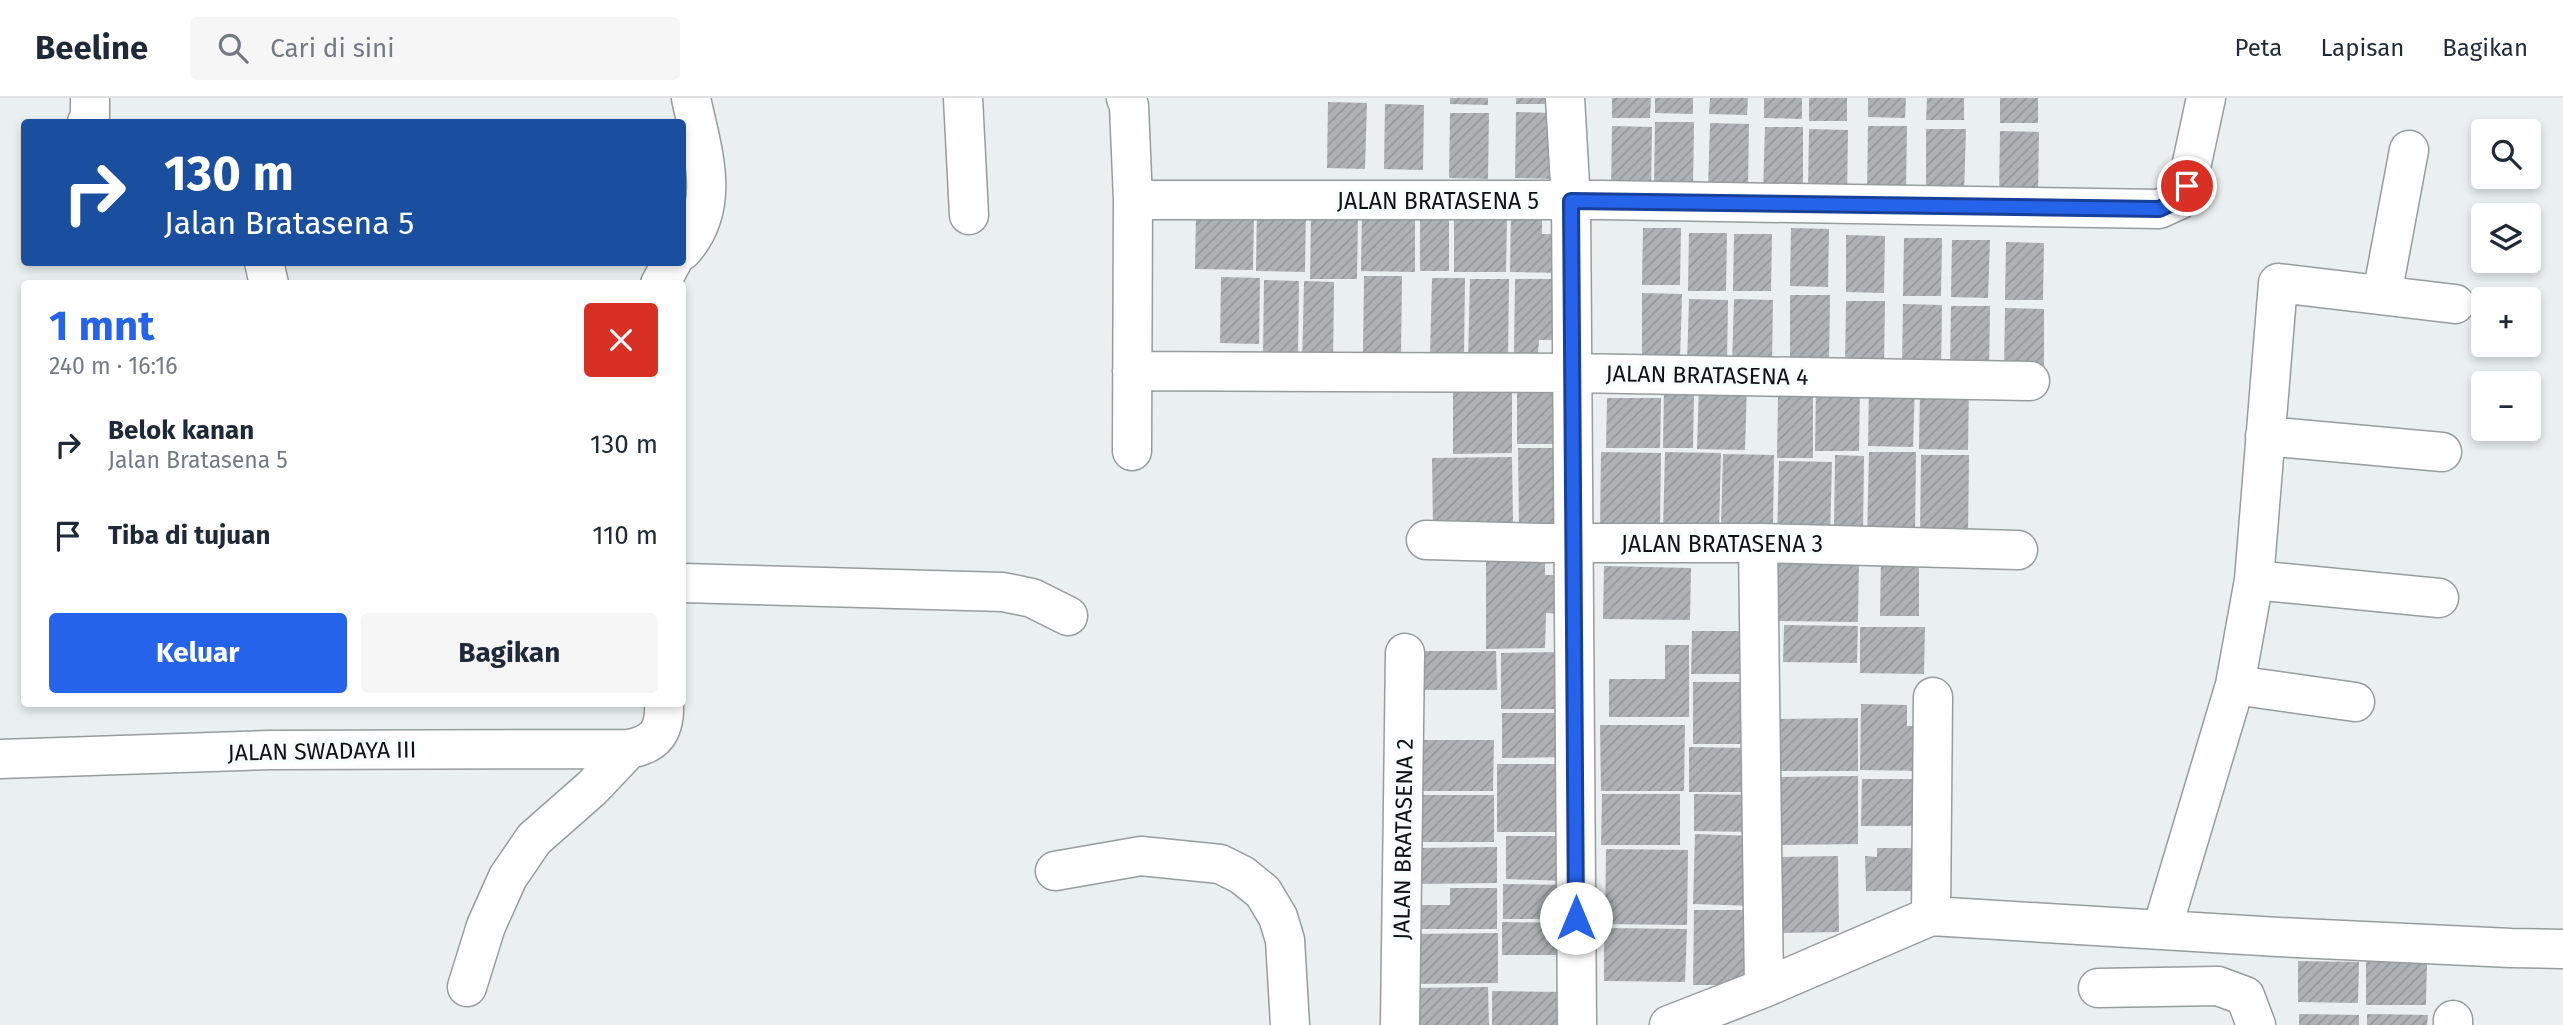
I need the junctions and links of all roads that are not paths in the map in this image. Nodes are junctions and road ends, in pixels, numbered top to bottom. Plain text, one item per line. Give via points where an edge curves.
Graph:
1 (90, 98) edge
2 (691, 98) edge
3 (963, 98) edge
4 (1126, 98) edge
5 (1565, 98) edge
6 (2206, 98) edge
7 (90, 119) edge
8 (2409, 150) dead end
9 (1133, 200) junction
10 (1571, 201) junction
11 (969, 215) dead end
12 (686, 246) edge
13 (2382, 295) junction
14 (2455, 304) dead end
15 (1132, 371) junction
16 (1572, 373) junction
17 (2030, 381) dead end
18 (2265, 436) junction
19 (1132, 451) dead end
20 (2442, 452) dead end
21 (1426, 540) dead end
22 (1758, 542) junction
23 (1573, 543) junction
24 (2018, 550) dead end
25 (2253, 580) junction
26 (686, 583) edge
27 (2439, 598) dead end
28 (1068, 616) dead end
29 (1405, 653) dead end
30 (2235, 685) junction
31 (1933, 697) dead end
32 (2355, 702) dead end
33 (664, 707) edge
34 (637, 747) junction
35 (0, 759) edge
36 (1055, 871) dead end
37 (1931, 916) junction
38 (2162, 929) junction
39 (2563, 949) edge
40 (467, 987) dead end
41 (1764, 988) junction
42 (2098, 988) dead end
43 (1290, 1025) edge
44 (1400, 1025) edge
45 (1577, 1025) edge
46 (1669, 1025) edge
47 (2256, 1025) edge

1 - 7 street
2 - 12 street via 706,172 706,203 700,227
3 - 11 street
4 - 9 street
5 - 10 street
6 - 10 street, JALAN BRATASENA 5 via 2187,186 2179,200 2159,209
8 - 13 street
9 - 10 street, JALAN BRATASENA 5
9 - 15 street
10 - 16 street
13 - 14 street
13 - 18 street via 2278,282
15 - 16 street, JALAN BRATASENA 4
15 - 19 street
16 - 17 street, JALAN BRATASENA 4
16 - 23 street
18 - 20 street
18 - 25 street
21 - 23 street, JALAN BRATASENA 3
22 - 23 street, JALAN BRATASENA 3
22 - 24 street, JALAN BRATASENA 3
22 - 41 street
23 - 45 street
25 - 27 street
25 - 30 street
26 - 28 street via 1003,592 1032,598
29 - 44 street, JALAN BRATASENA 2
30 - 32 street
30 - 38 street
31 - 37 street
33 - 34 street via 655,737
34 - 35 street, JALAN SWADAYA III via 269,750
34 - 40 street via 534,839 509,877 486,926
36 - 43 street via 1141,856 1220,864 1242,875 1263,892 1278,917 1285,940
37 - 38 street
37 - 41 street
38 - 39 street
41 - 46 street
42 - 47 street via 2218,986 2245,996

